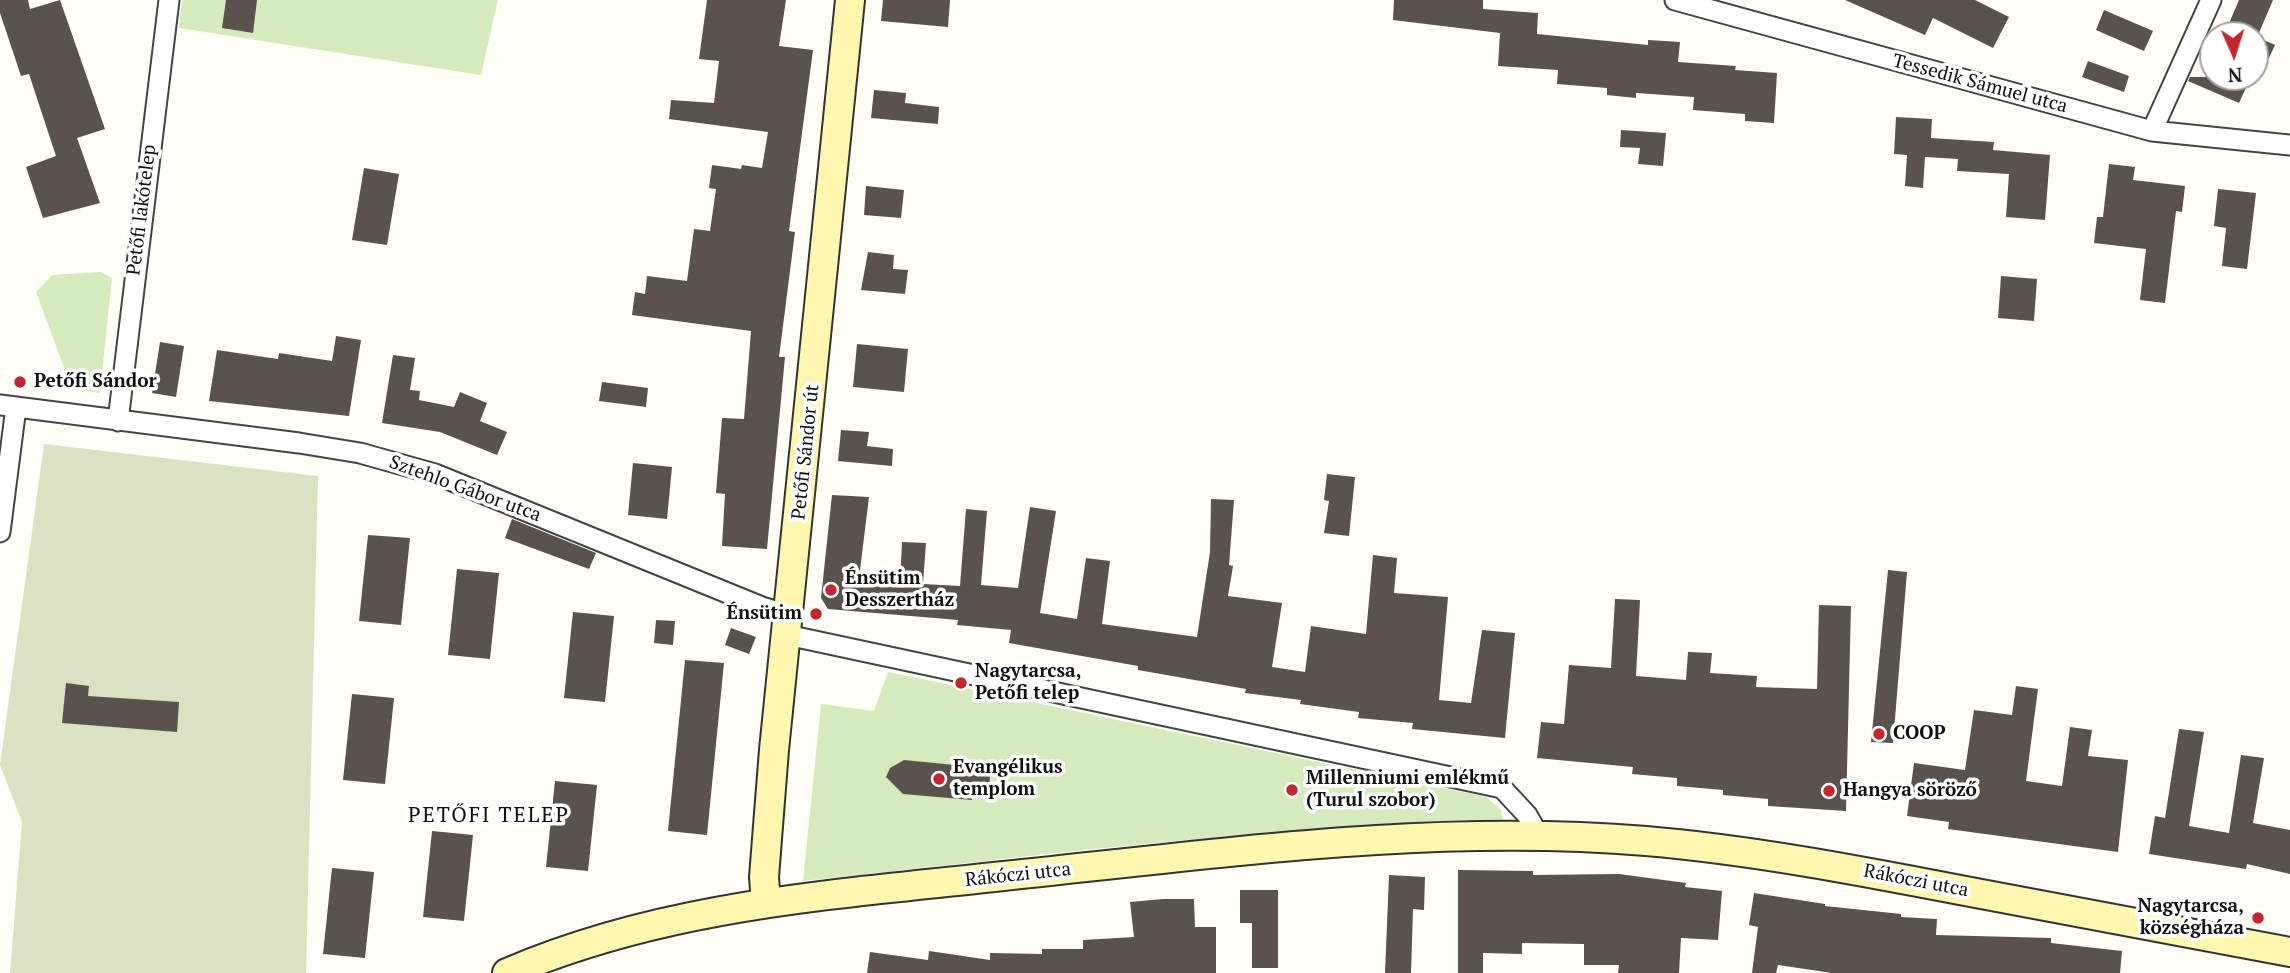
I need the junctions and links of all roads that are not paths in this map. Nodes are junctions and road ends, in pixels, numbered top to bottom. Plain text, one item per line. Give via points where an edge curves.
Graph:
1 (169, 0) edge
2 (850, 0) edge
3 (1675, 0) edge
4 (2211, 0) edge
5 (2152, 131) junction
6 (2290, 145) edge
7 (8, 406) edge
8 (118, 421) junction
9 (0, 532) edge
10 (788, 625) junction
11 (1539, 836) junction
12 (766, 903) junction
13 (2290, 952) edge
14 (507, 973) edge

1 - 8 street, Petőfi lakótelep
2 - 10 main road, Petőfi Sándor út
3 - 5 street, Tessedik Sámuel utca
4 - 5 street
5 - 6 street, Tessedik Sámuel utca
7 - 8 street, Sztehlo Gábor utca
7 - 9 street
8 - 10 street, Sztehlo Gábor utca via 299,443 393,461 762,607
10 - 11 street via 1502,788 1527,814
10 - 12 main road, Petőfi Sándor út via 764,877
11 - 12 main road, Rákóczi utca via 1387,839 1204,854
11 - 13 main road, Rákóczi utca via 1648,841 1821,864
12 - 14 main road, Rákóczi utca via 632,929

